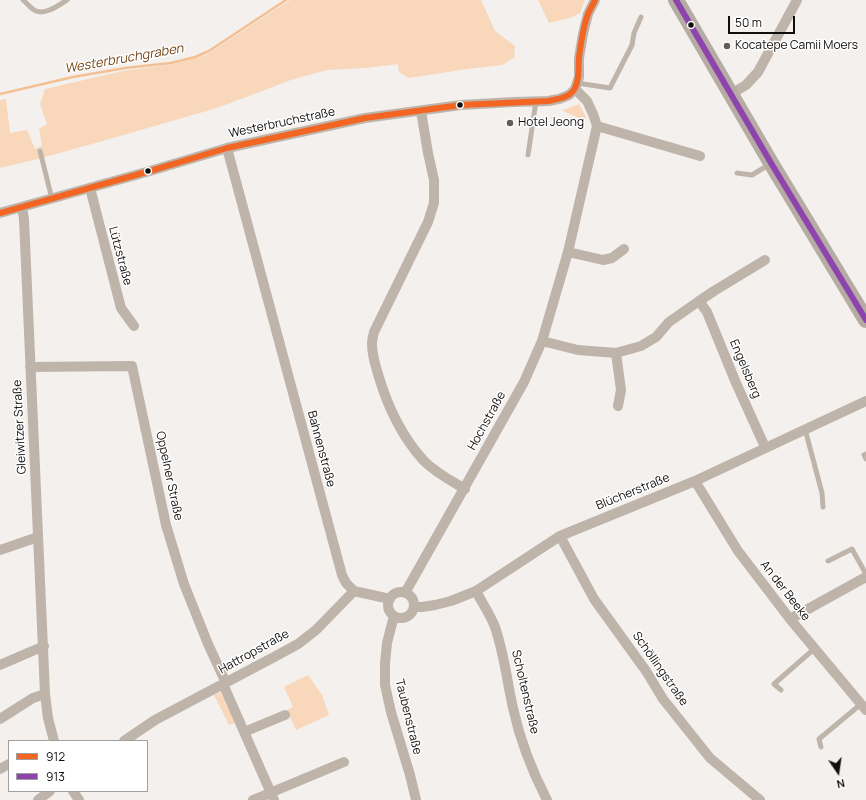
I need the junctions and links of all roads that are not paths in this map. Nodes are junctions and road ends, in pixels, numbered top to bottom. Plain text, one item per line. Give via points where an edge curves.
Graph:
1 (23, 0) edge
2 (67, 0) edge
3 (595, 0) edge
4 (676, 0) edge
5 (797, 0) edge
6 (641, 17) dead end
7 (576, 86) junction
8 (731, 94) junction
9 (536, 101) junction
10 (421, 111) junction
11 (597, 126) junction
12 (226, 148) junction
13 (40, 151) dead end
14 (528, 155) dead end
15 (700, 156) dead end
16 (771, 163) junction
17 (737, 173) dead end
18 (90, 188) junction
19 (52, 199) junction
20 (22, 207) junction
21 (0, 213) edge
22 (624, 249) dead end
23 (568, 252) junction
24 (765, 260) dead end
25 (699, 301) junction
26 (866, 320) edge
27 (134, 326) dead end
28 (542, 341) junction
29 (616, 353) junction
30 (30, 367) junction
31 (866, 401) edge
32 (618, 406) dead end
33 (804, 429) junction
34 (765, 447) junction
35 (866, 454) edge
36 (866, 459) edge
37 (695, 481) junction
38 (465, 489) junction
39 (823, 507) dead end
40 (38, 536) junction
41 (560, 536) junction
42 (0, 550) edge
43 (828, 561) dead end
44 (866, 574) edge
45 (866, 577) edge
46 (354, 591) junction
47 (476, 591) junction
48 (405, 593) junction
49 (390, 599) junction
50 (414, 607) junction
51 (394, 616) junction
52 (790, 619) junction
53 (44, 646) junction
54 (814, 649) junction
55 (0, 665) edge
56 (224, 683) junction
57 (781, 690) dead end
58 (45, 694) junction
59 (863, 707) edge
60 (285, 715) dead end
61 (0, 719) edge
62 (244, 732) junction
63 (53, 740) edge
64 (125, 740) edge
65 (821, 747) dead end
66 (344, 762) dead end
67 (49, 792) edge
68 (272, 796) edge
69 (38, 800) edge
70 (253, 800) edge
71 (416, 800) edge
72 (547, 800) edge
73 (760, 800) edge

1 - 2 lane via 35,11 40,12
3 - 7 street via 583,34
4 - 8 main road
5 - 8 street via 758,72 746,85
6 - 7 lane via 632,45 610,88
7 - 9 street, Westerbruchstraße via 569,95 559,99
7 - 11 street via 594,114
8 - 16 main road
9 - 10 street, Westerbruchstraße via 461,105
9 - 14 lane
10 - 12 street, Westerbruchstraße via 365,118
10 - 38 street via 434,180 434,203 428,222 374,332 373,357 381,386 405,437 424,461 439,474
11 - 15 street
11 - 23 street, Hochstraße
12 - 18 street, Westerbruchstraße
12 - 46 street, Bahnenstraße via 342,575
13 - 19 lane
16 - 17 lane via 752,175
16 - 26 main road
18 - 19 street, Westerbruchstraße
18 - 27 street, Lützstraße via 121,308
19 - 20 street, Westerbruchstraße
20 - 21 street, Westerbruchstraße
20 - 30 street, Gleiwitzer Straße
22 - 23 street via 612,258 603,260
23 - 28 street, Hochstraße
24 - 25 street
25 - 29 street via 670,322 656,337 641,346
25 - 34 street, Engelsberg via 707,312
28 - 29 street via 578,350
28 - 38 street, Hochstraße via 524,382
29 - 32 street via 621,390
30 - 40 street, Gleiwitzer Straße
30 - 56 street, Oppelner Straße via 132,366 166,526 184,584
31 - 33 street, Blücherstraße
33 - 34 street, Blücherstraße
33 - 39 lane via 822,493
34 - 37 street, Blücherstraße
35 - 36 lane
37 - 41 street, Blücherstraße
37 - 52 street, An der Beeke via 738,551
38 - 48 street, Hochstraße
40 - 42 street
40 - 53 street, Gleiwitzer Straße
41 - 47 street, Blücherstraße
41 - 73 street, Schöllingstraße via 594,599 663,699 710,758
43 - 44 lane via 852,549
45 - 52 street
46 - 49 street
46 - 56 street, Hattropstraße via 316,630 298,644
47 - 50 street, Blücherstraße via 435,606
47 - 72 street, Scholtenstraße via 494,625 522,741
48 - 49 street via 397,593
48 - 50 street via 410,596
49 - 51 street via 389,611
50 - 51 street via 407,617
51 - 71 street, Taubenstraße via 387,643 385,685
52 - 54 street, An der Beeke
53 - 55 street
53 - 58 street, Gleiwitzer Straße
54 - 57 lane via 774,684
54 - 59 street, An der Beeke
56 - 62 street
56 - 64 street, Hattropstraße via 155,720
58 - 61 street via 33,698
58 - 63 street, Gleiwitzer Straße
59 - 65 lane via 819,739
60 - 62 street
62 - 68 street
66 - 68 street
67 - 69 street
68 - 70 street

